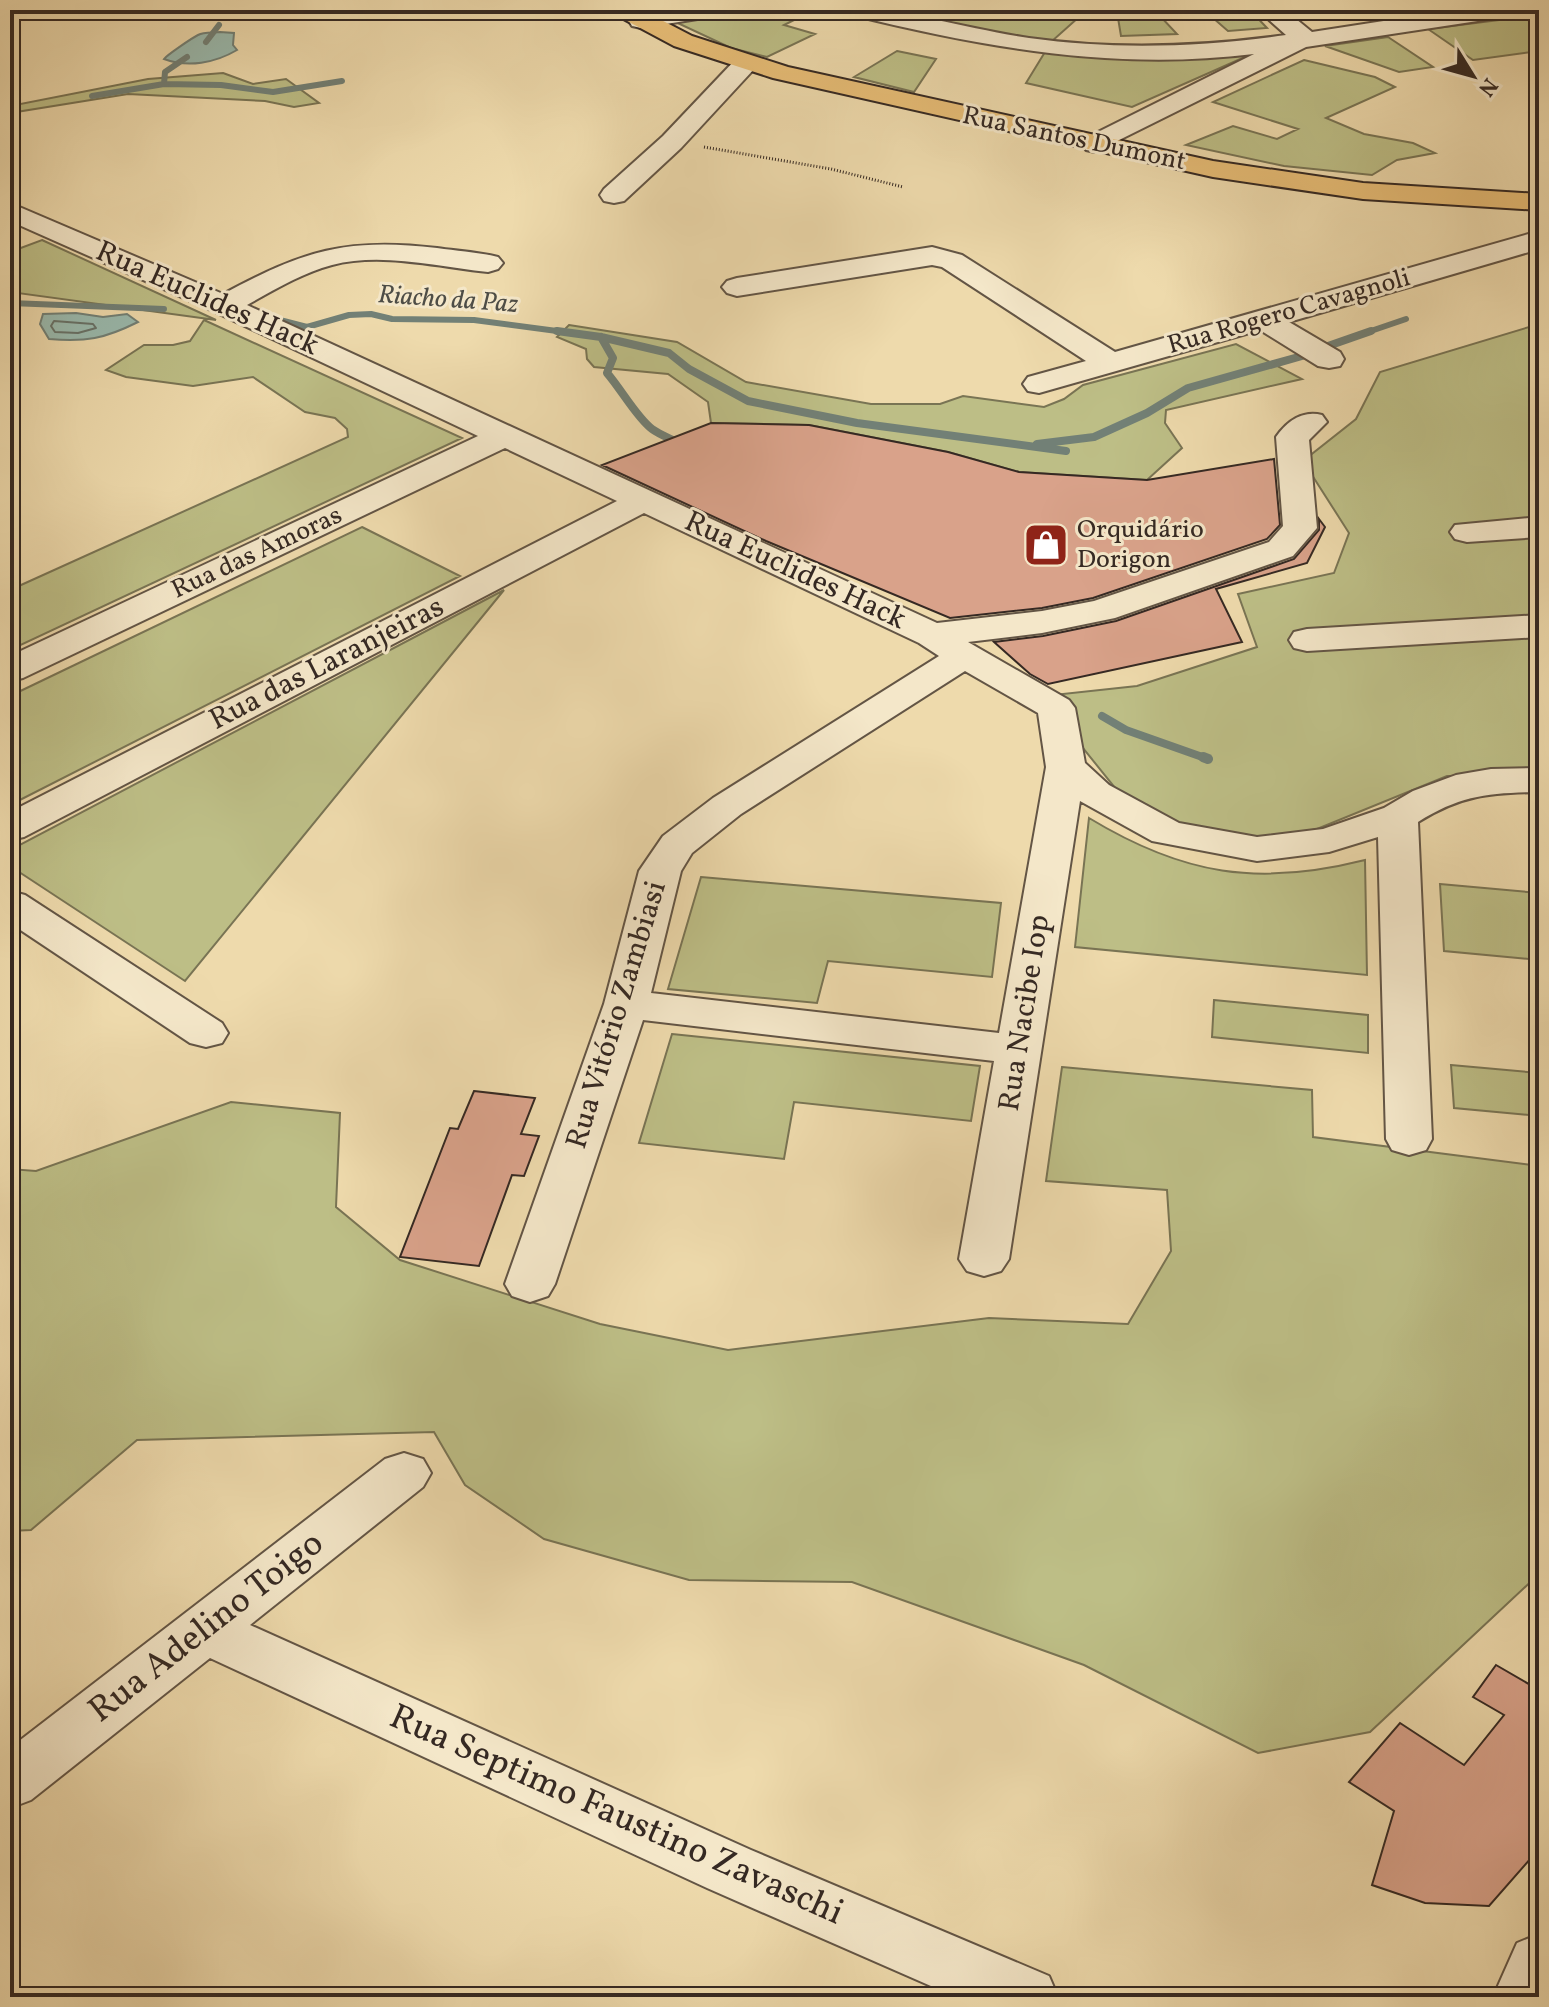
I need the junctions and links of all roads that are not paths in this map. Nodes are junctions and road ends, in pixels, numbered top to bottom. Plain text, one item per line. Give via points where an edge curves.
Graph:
1 (710, 10) edge
2 (860, 10) edge
3 (1270, 10) edge
4 (1504, 10) edge
5 (632, 15) edge
6 (1305, 38) junction
7 (746, 63) junction
8 (1095, 144) junction
9 (614, 195) dead end
10 (1539, 202) edge
11 (10, 211) edge
12 (1539, 240) edge
13 (488, 263) dead end
14 (737, 287) dead end
15 (224, 305) junction
16 (1265, 320) junction
17 (1329, 359) dead end
18 (1112, 364) junction
19 (1039, 384) dead end
20 (1311, 422) dead end
21 (504, 436) junction
22 (644, 500) junction
23 (1539, 527) edge
24 (1467, 532) dead end
25 (1539, 626) edge
26 (1307, 640) dead end
27 (947, 646) junction
28 (10, 670) edge
29 (1066, 767) junction
30 (1539, 780) edge
31 (1398, 817) junction
32 (10, 828) edge
33 (10, 904) edge
34 (626, 1004) junction
35 (206, 1033) dead end
36 (1020, 1050) junction
37 (1409, 1139) dead end
38 (984, 1259) dead end
39 (530, 1284) dead end
40 (404, 1473) dead end
41 (207, 1631) junction
42 (10, 1782) edge
43 (1539, 1963) edge
44 (1026, 1997) edge
45 (1525, 1997) edge

1 - 5 street
2 - 6 street via 991,40 1110,53 1201,52
3 - 6 street
4 - 6 street
5 - 7 main road, Rua Santos Dumont via 683,41
6 - 8 street
7 - 8 main road, Rua Santos Dumont
7 - 9 street
8 - 10 main road, Rua Santos Dumont via 1293,182
11 - 15 street, Rua Euclides Hack
12 - 16 street, Rua Rogero Cavagnoli
13 - 15 street via 368,252 332,256
14 - 18 street via 932,256 952,261
15 - 21 street, Rua Euclides Hack
16 - 17 street
16 - 18 street, Rua Rogero Cavagnoli
18 - 19 street, Rua Rogero Cavagnoli
20 - 27 street via 1292,437 1300,528 1281,549 1102,610
21 - 22 street, Rua Euclides Hack
21 - 28 street, Rua das Amoras
22 - 27 street, Rua Euclides Hack
22 - 32 street, Rua das Laranjeiras
23 - 24 street
25 - 26 street
27 - 29 street, Rua Euclides Hack via 1056,708
27 - 34 street, Rua Vitório Zambiasi via 677,845 660,871
29 - 31 street via 1095,793 1166,832 1257,849 1317,842
29 - 36 street, Rua Nacibe Iop
30 - 31 street via 1456,787
31 - 37 street
33 - 35 street
34 - 36 street
34 - 39 street, Rua Vitório Zambiasi
36 - 38 street, Rua Nacibe Iop
40 - 41 street, Rua Adelino Toigo
41 - 42 street, Rua Adelino Toigo
41 - 44 street, Rua Septimo Faustino Zavaschi via 729,1869
43 - 45 street

